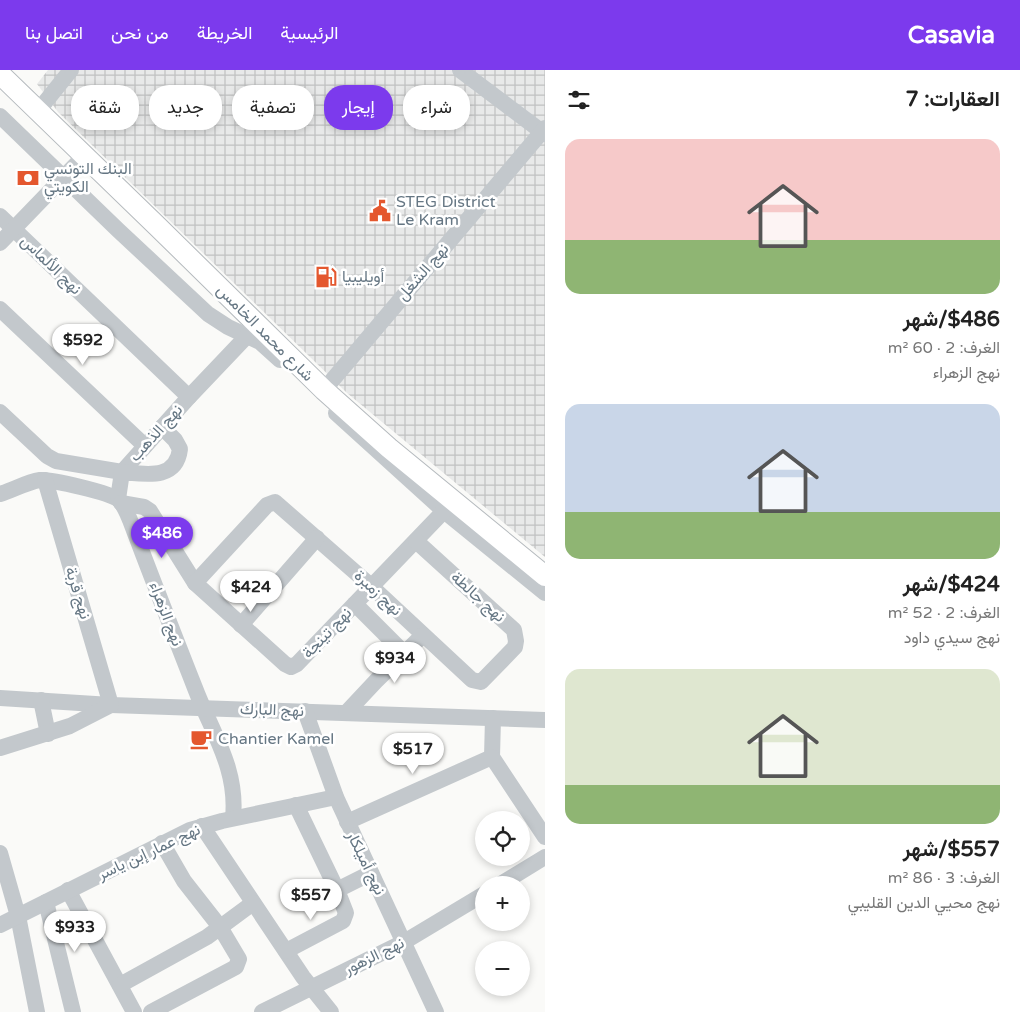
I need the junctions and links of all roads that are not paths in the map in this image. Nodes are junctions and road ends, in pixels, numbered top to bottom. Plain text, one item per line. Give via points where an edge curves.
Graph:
1 (71, 70) edge
2 (460, 70) edge
3 (0, 74) edge
4 (38, 110) junction
5 (0, 116) edge
6 (544, 131) edge
7 (84, 156) junction
8 (63, 178) junction
9 (0, 216) edge
10 (13, 229) junction
11 (0, 243) edge
12 (0, 309) edge
13 (247, 336) junction
14 (324, 390) junction
15 (189, 397) junction
16 (0, 412) edge
17 (162, 427) junction
18 (144, 446) junction
19 (56, 461) junction
20 (122, 472) junction
21 (50, 481) junction
22 (0, 494) edge
23 (119, 501) junction
24 (444, 511) junction
25 (317, 538) junction
26 (416, 541) junction
27 (545, 576) edge
28 (195, 583) junction
29 (372, 586) junction
30 (545, 593) edge
31 (355, 604) junction
32 (241, 625) junction
33 (423, 635) junction
34 (404, 653) junction
35 (483, 681) joint
36 (0, 698) edge
37 (41, 700) junction
38 (111, 705) junction
39 (202, 708) junction
40 (306, 711) junction
41 (346, 713) junction
42 (493, 718) junction
43 (545, 720) edge
44 (48, 734) junction
45 (0, 748) edge
46 (492, 757) junction
47 (336, 797) junction
48 (296, 806) junction
49 (234, 818) junction
50 (346, 822) junction
51 (202, 826) junction
52 (545, 837) edge
53 (162, 843) junction
54 (0, 853) edge
55 (545, 858) edge
56 (371, 873) junction
57 (514, 876) edge
58 (68, 890) junction
59 (337, 890) junction
60 (475, 899) edge
61 (46, 902) junction
62 (253, 903) junction
63 (18, 916) junction
64 (0, 925) edge
65 (220, 927) junction
66 (404, 942) junction
67 (286, 952) junction
68 (120, 985) junction
69 (311, 987) junction
70 (433, 1011) edge
71 (37, 1012) edge
72 (73, 1012) edge
73 (134, 1012) edge
74 (151, 1012) edge
75 (262, 1012) edge
76 (331, 1012) edge

1 - 4 street
2 - 6 street
3 - 4 main road, شارع محمد الخامس
4 - 7 main road, شارع محمد الخامس
5 - 8 street
6 - 14 street, نهج الشغل
7 - 8 street
7 - 14 main road, شارع محمد الخامس
8 - 10 street
8 - 13 street via 208,314
9 - 10 street, نهج الألماس
10 - 11 street
10 - 15 street, نهج الألماس
12 - 18 street
13 - 15 street, نهج الذهب
13 - 24 street via 266,347
14 - 27 main road, شارع محمد الخامس via 389,448
15 - 17 street, نهج الذهب
16 - 19 street, نهج الذهب
17 - 18 street, نهج الذهب
17 - 20 street via 180,450 174,465 160,473
18 - 20 street, نهج الذهب
19 - 20 street, نهج الذهب
19 - 21 street, نهج قربة
20 - 23 street
21 - 22 street via 31,482
21 - 23 street via 108,495
21 - 38 street, نهج قربة
23 - 28 street via 144,507 152,513
23 - 39 street, نهج الزهراء via 130,520
24 - 26 street, نهج تينجة
24 - 30 street
25 - 28 street, نهج زمبرة via 273,502
25 - 29 street, نهج زمبرة
25 - 32 street
26 - 29 street, نهج تينجة
26 - 35 street, نهج جالطة via 514,630 515,647
28 - 32 street
29 - 31 street, نهج تينجة
29 - 33 street, نهج زمبرة
31 - 32 street, نهج تينجة via 291,667
31 - 34 street
33 - 34 street
33 - 35 street, نهج زمبرة via 472,680
34 - 41 street
36 - 37 street, نهج البارك
37 - 38 street, نهج البارك
37 - 44 street
38 - 39 street, نهج البارك
38 - 44 street
39 - 40 street, نهج البارك
39 - 49 street, نهج الزهراء via 228,766 235,794
40 - 41 street, نهج البارك
40 - 47 street, نهج أميلكار
41 - 42 street, نهج البارك
42 - 43 street, نهج البارك
42 - 46 street
44 - 45 street
46 - 50 street
46 - 52 street
47 - 48 street, نهج عمار إبن ياسر
47 - 50 street, نهج أميلكار
48 - 49 street, نهج عمار إبن ياسر
48 - 59 street
49 - 51 street, نهج عمار إبن ياسر
50 - 56 street, نهج أميلكار
51 - 53 street, نهج عمار إبن ياسر
51 - 62 street
53 - 58 street, نهج عمار إبن ياسر
53 - 65 street via 184,881
54 - 63 street
55 - 57 street
56 - 59 street
56 - 66 street, نهج أميلكار
58 - 61 street, نهج عمار إبن ياسر
58 - 68 street
59 - 67 street via 346,910 344,921
60 - 66 street, نهج الزهور
61 - 63 street, نهج عمار إبن ياسر
61 - 72 street
62 - 65 street
62 - 67 street
63 - 64 street, نهج عمار إبن ياسر
63 - 71 street
65 - 68 street
65 - 74 street via 238,955 238,965
66 - 69 street, نهج الزهور
66 - 70 street, نهج أميلكار
67 - 69 street
68 - 73 street
69 - 75 street, نهج الزهور
69 - 76 street

